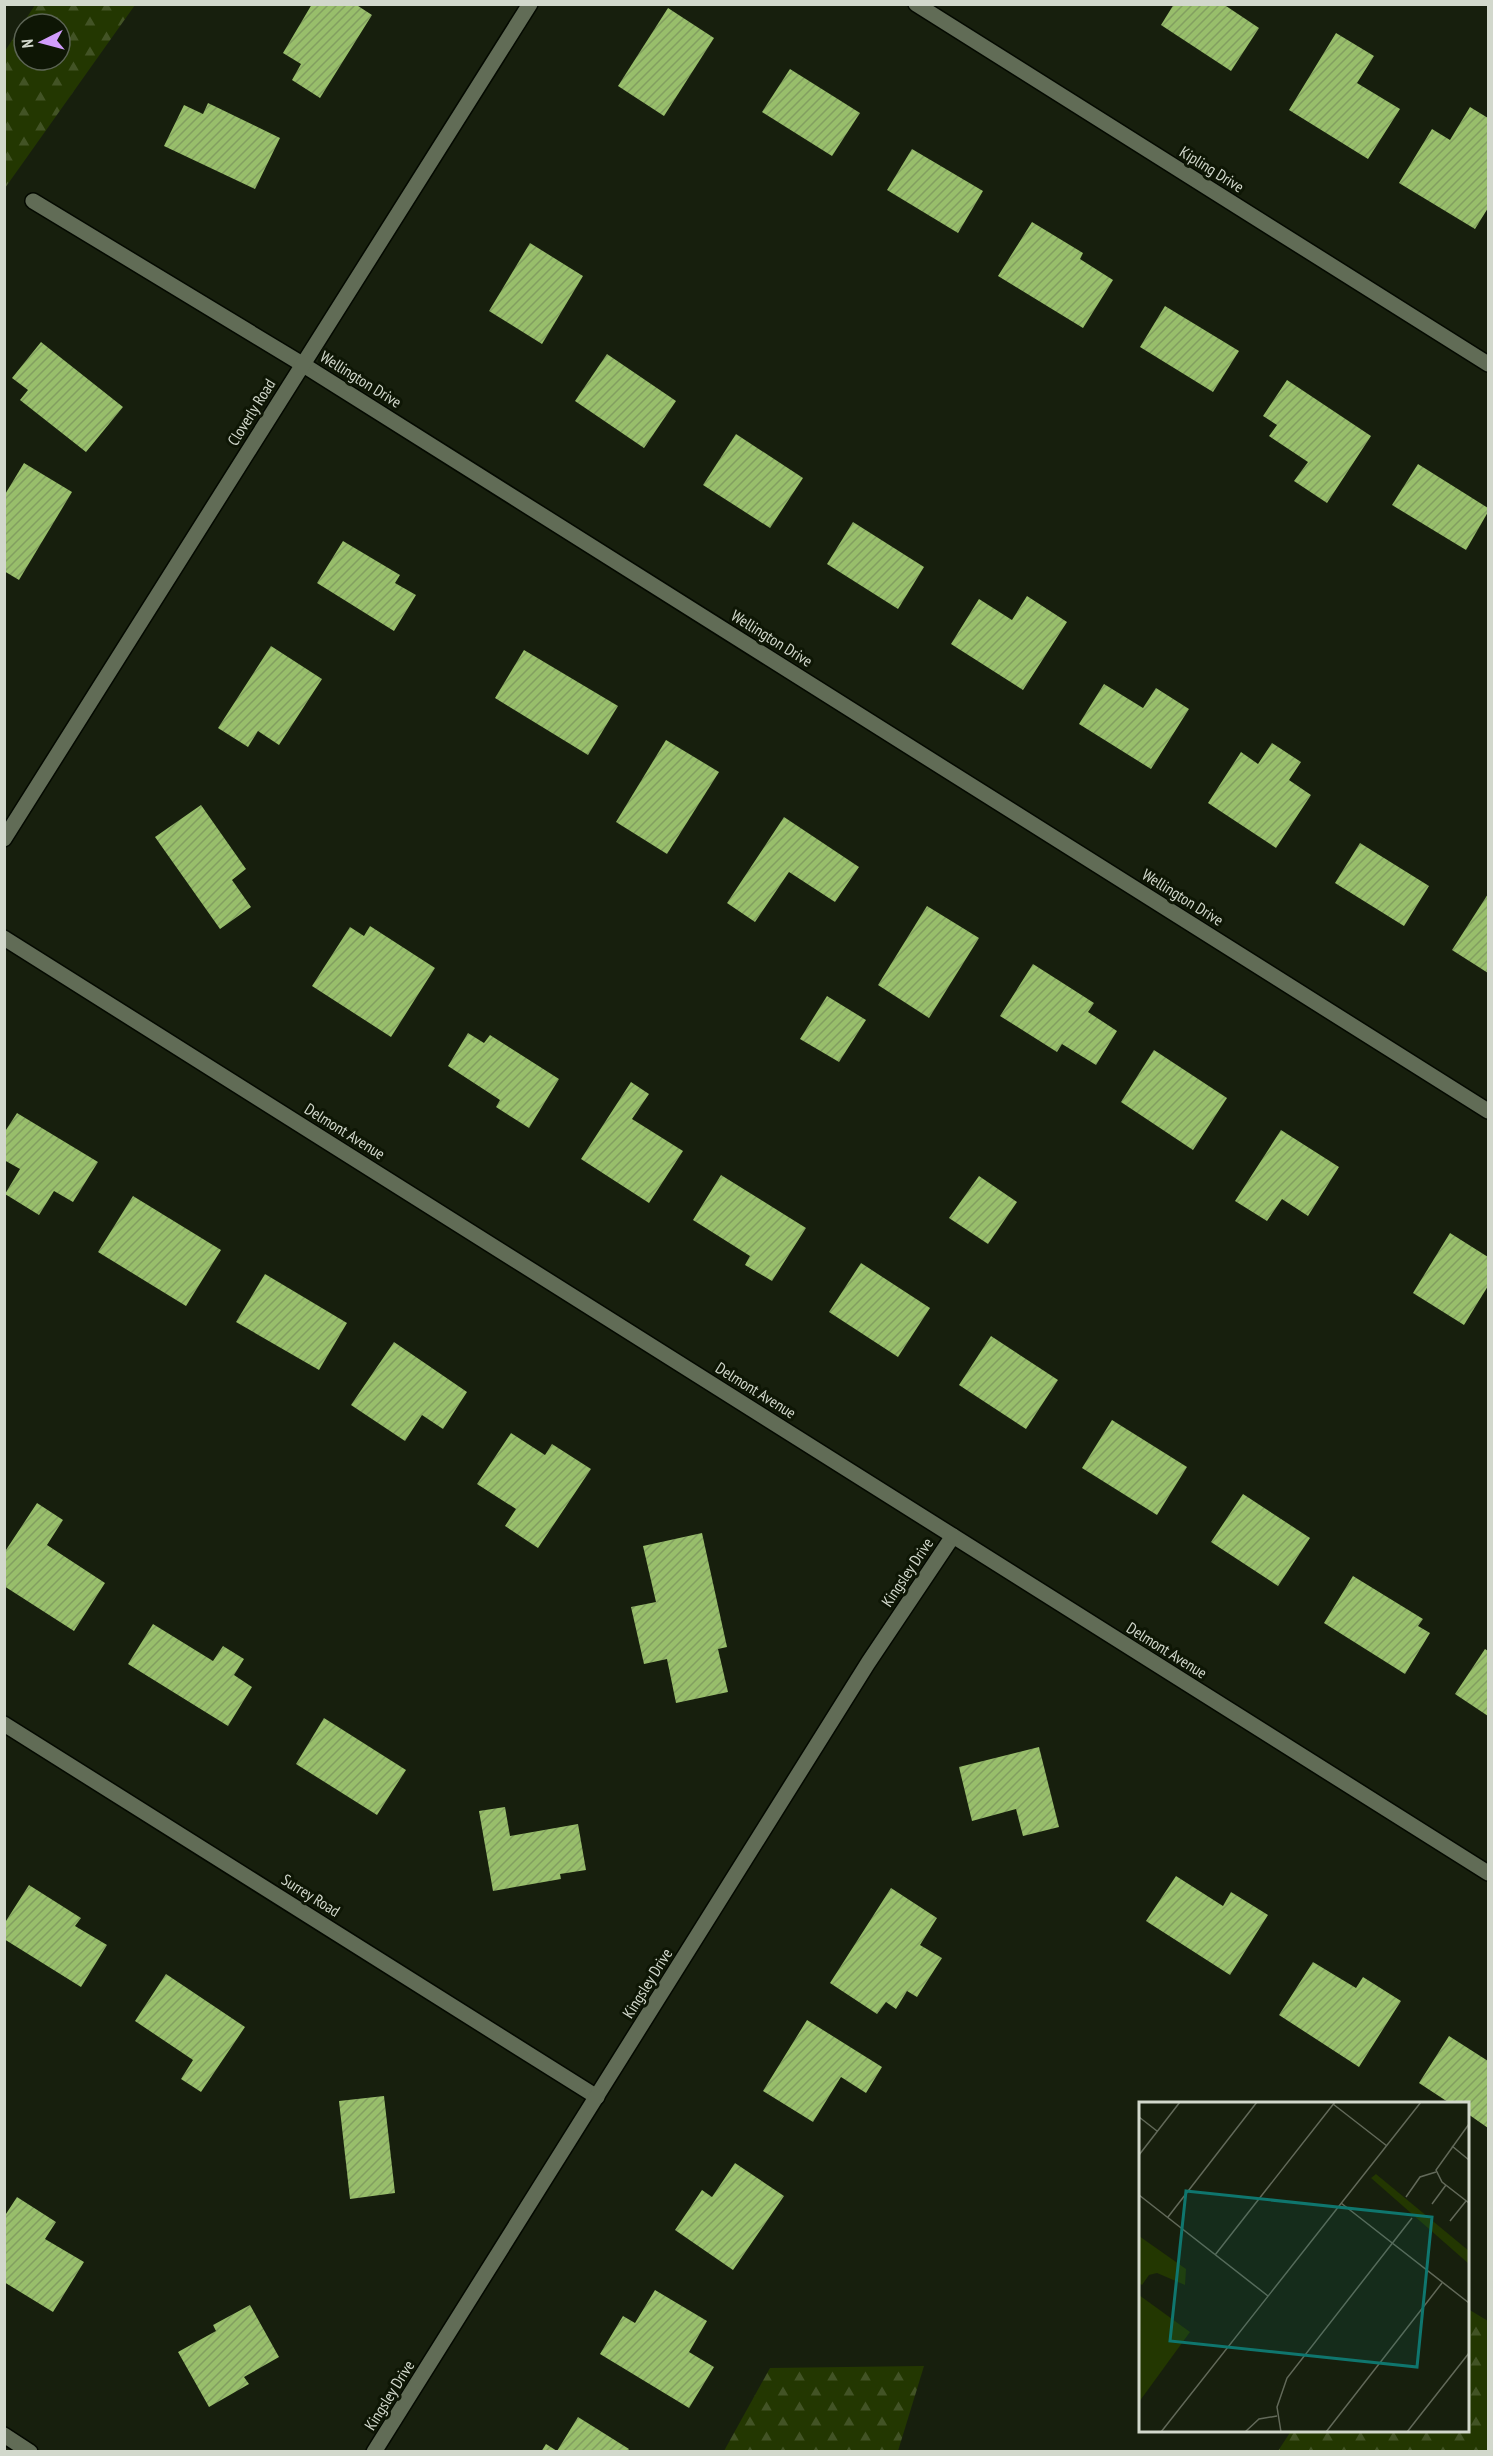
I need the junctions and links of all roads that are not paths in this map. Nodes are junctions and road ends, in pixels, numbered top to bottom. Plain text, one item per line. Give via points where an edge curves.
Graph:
1 (530, 4) edge
2 (916, 4) edge
3 (33, 201) dead end
4 (302, 364) junction
5 (1488, 364) edge
6 (4, 839) edge
7 (4, 938) edge
8 (1488, 1111) edge
9 (953, 1536) junction
10 (4, 1724) edge
11 (1488, 1874) edge
12 (597, 2097) junction
13 (4, 2435) edge
14 (30, 2451) edge
15 (374, 2451) edge

1 - 4 street, Cloverly Road
2 - 5 street, Kipling Drive
3 - 4 street, Wellington Drive
4 - 6 street, Cloverly Road
4 - 8 street, Wellington Drive
7 - 9 street, Delmont Avenue
9 - 11 street, Delmont Avenue
9 - 12 street, Kingsley Drive via 868,1663
10 - 12 street, Surrey Road
12 - 15 street, Kingsley Drive
13 - 14 street

